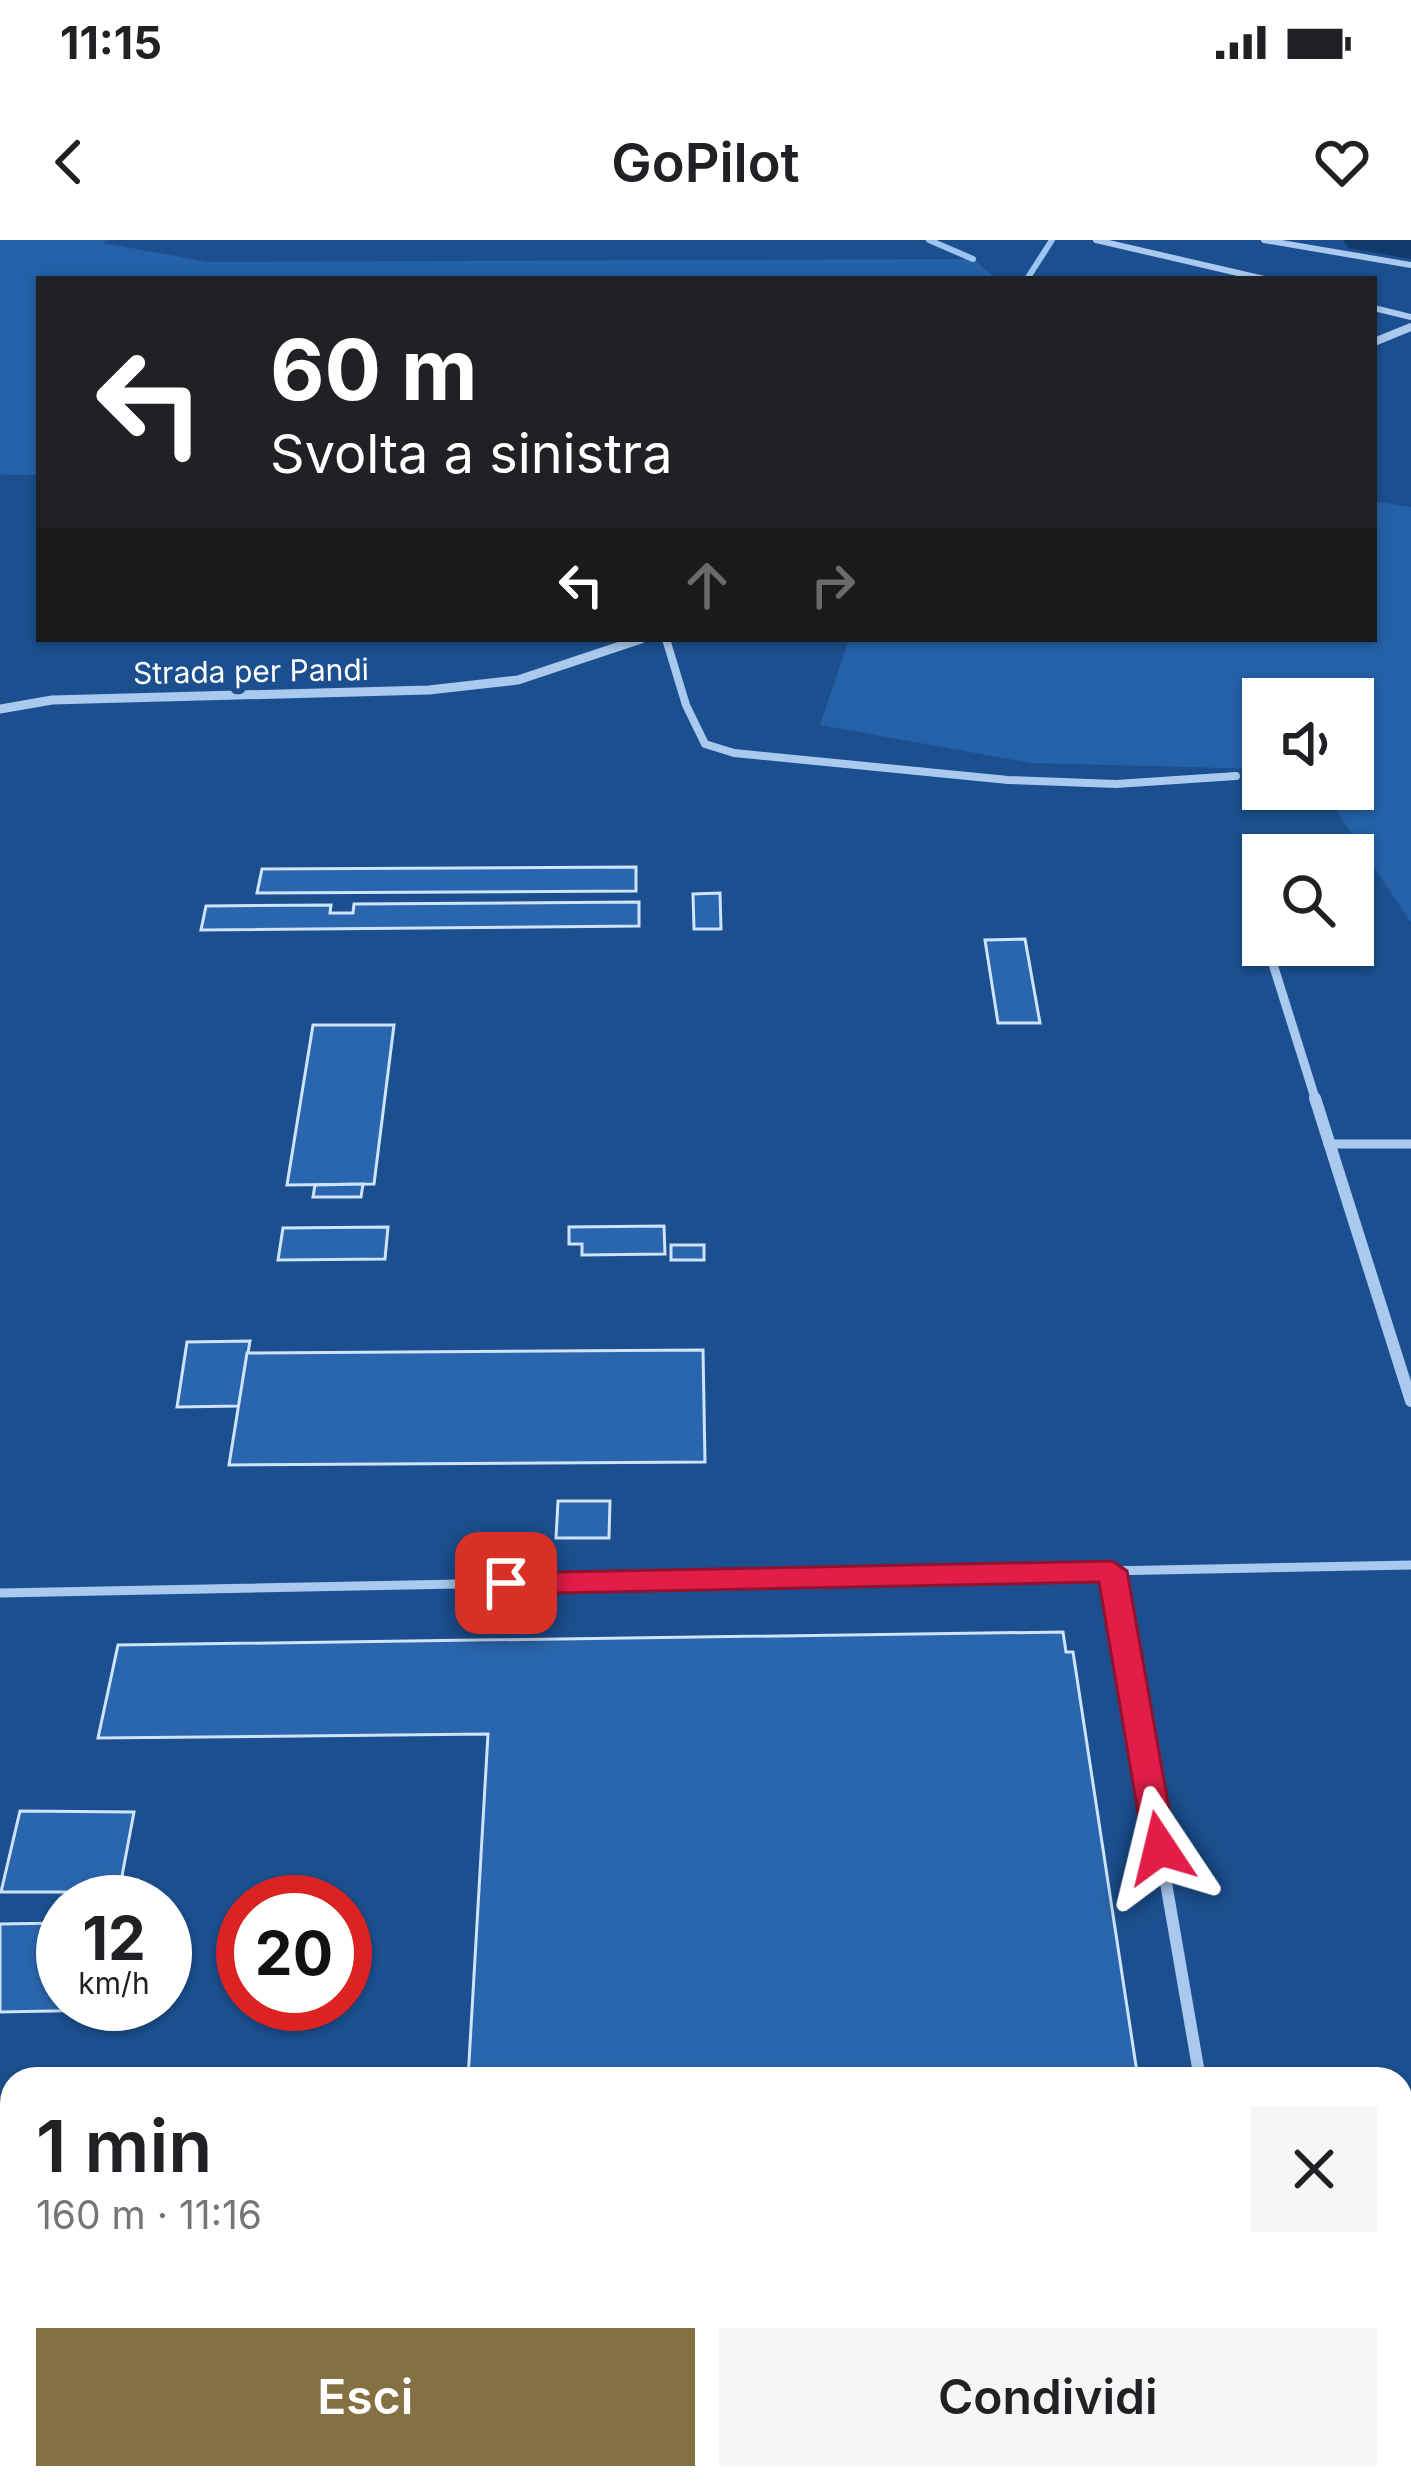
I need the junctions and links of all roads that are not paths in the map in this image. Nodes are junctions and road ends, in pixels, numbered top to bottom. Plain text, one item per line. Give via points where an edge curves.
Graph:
1 (1096, 240) edge
2 (1264, 240) edge
3 (1411, 265) edge
4 (1251, 276) edge
5 (1377, 309) edge
6 (1411, 317) edge
7 (1411, 327) edge
8 (1377, 341) edge
9 (632, 642) edge
10 (667, 642) edge
11 (0, 709) edge
12 (1236, 776) dead end
13 (1274, 966) edge
14 (1328, 1144) junction
15 (1411, 1144) edge
16 (1411, 1401) edge
17 (1411, 1565) edge
18 (1112, 1571) junction
19 (0, 1593) edge
20 (1198, 2067) edge

1 - 4 lane
2 - 3 lane
5 - 6 lane
7 - 8 street
9 - 11 street, Strada per Pandi via 518,680 429,690 52,700
10 - 12 lane via 705,744 734,753 1008,781
13 - 14 street
14 - 15 lane
14 - 16 street
17 - 18 lane
18 - 19 lane
18 - 20 lane

